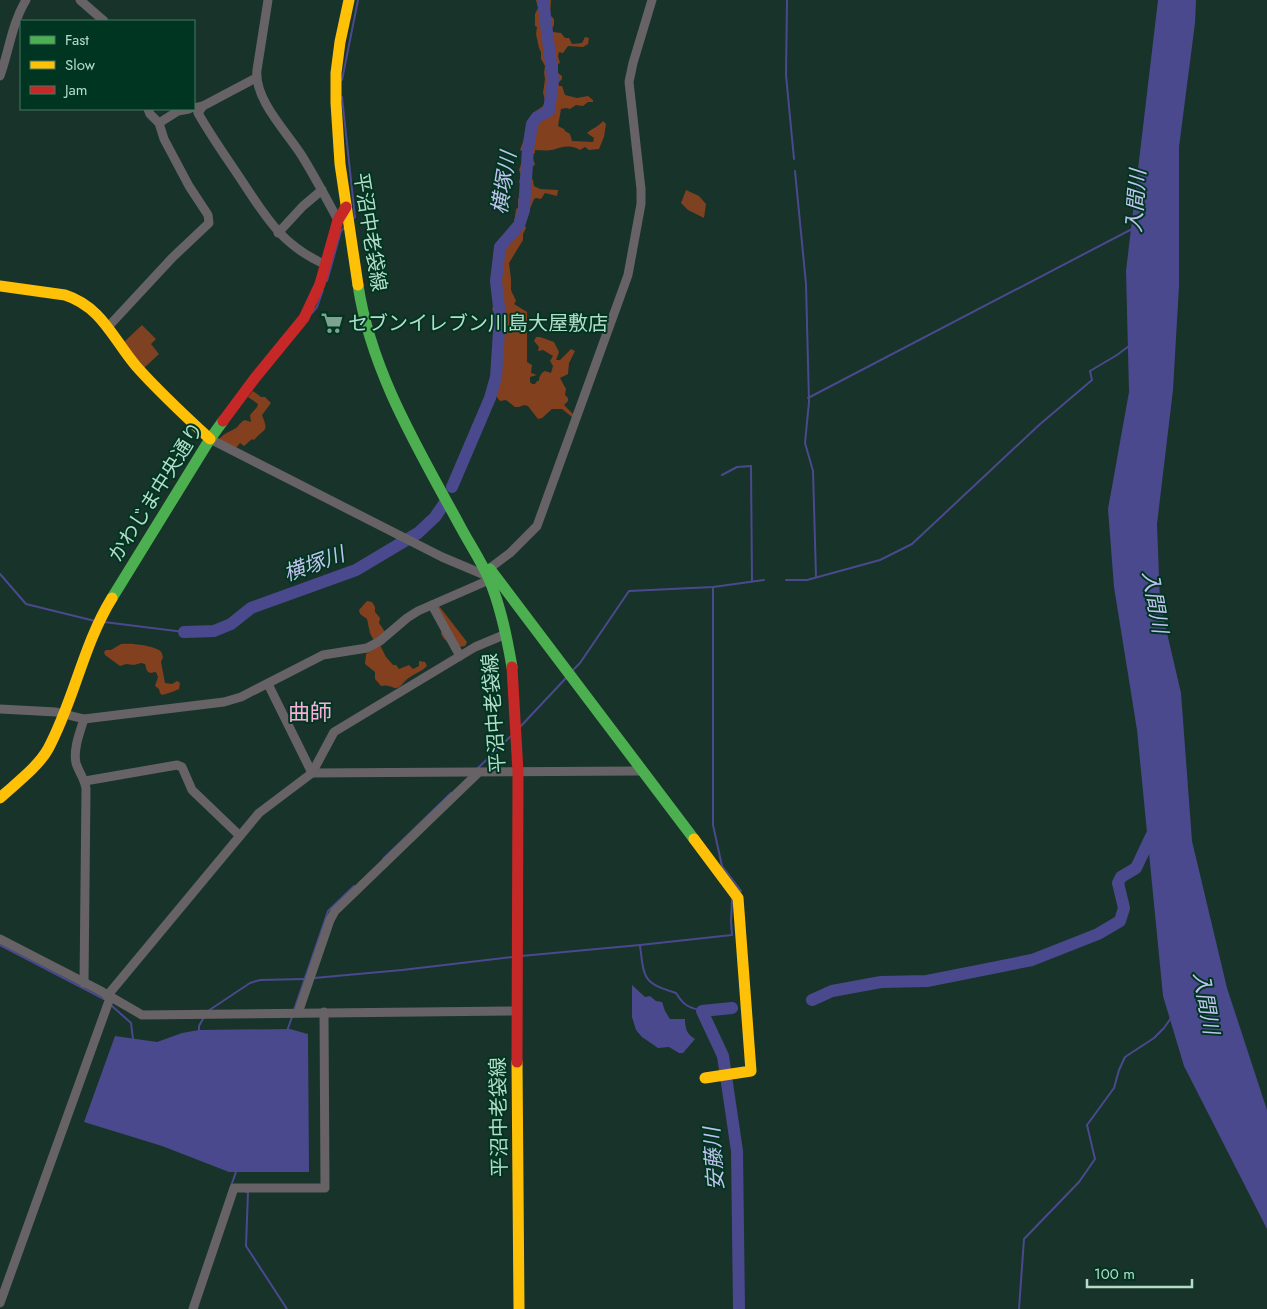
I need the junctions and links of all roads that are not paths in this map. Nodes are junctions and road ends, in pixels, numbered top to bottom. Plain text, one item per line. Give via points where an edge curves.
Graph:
1 (26, 0) edge
2 (80, 0) edge
3 (268, 0) edge
4 (349, 0) edge
5 (652, 0) edge
6 (103, 20) edge
7 (2, 66) edge
8 (0, 76) edge
9 (256, 78) junction
10 (198, 107) edge
11 (148, 110) edge
12 (184, 110) edge
13 (159, 123) junction
14 (322, 190) junction
15 (346, 207) junction
16 (338, 220) junction
17 (278, 233) junction
18 (326, 265) junction
19 (0, 286) edge
20 (107, 328) junction
21 (210, 439) junction
22 (488, 574) junction
23 (432, 605) junction
24 (506, 634) junction
25 (460, 656) junction
26 (268, 684) junction
27 (0, 708) edge
28 (63, 713) junction
29 (84, 719) junction
30 (641, 771) junction
31 (479, 772) junction
32 (518, 772) junction
33 (312, 773) junction
34 (85, 780) junction
35 (0, 798) edge
36 (240, 836) junction
37 (0, 939) edge
38 (84, 983) junction
39 (109, 997) junction
40 (516, 1011) junction
41 (324, 1012) junction
42 (298, 1013) junction
43 (705, 1078) dead end
44 (0, 1303) edge
45 (193, 1309) edge
46 (519, 1309) edge

1 - 7 street
2 - 6 street
3 - 9 street
4 - 15 street, 平沼中老袋線 via 336,83
5 - 22 street via 629,82 642,188 628,275 537,526
7 - 8 street
9 - 10 street
9 - 14 street via 269,109
10 - 17 street via 208,130
11 - 13 street
12 - 13 street
13 - 20 street via 186,180 208,214 209,223
14 - 16 street
14 - 17 street
15 - 16 street, かわじま中央通り
15 - 22 street, 平沼中老袋線 via 360,296 386,382 406,425
16 - 18 street, かわじま中央通り
17 - 18 street
18 - 21 street, かわじま中央通り via 304,318
19 - 20 street via 75,298 93,310
20 - 21 street via 136,366
21 - 22 street via 442,557
21 - 28 street, かわじま中央通り via 108,604
22 - 23 street
22 - 24 street, 平沼中老袋線
22 - 30 street
23 - 25 street
23 - 26 street via 406,618 367,648 323,655
24 - 25 street
24 - 32 street, 平沼中老袋線 via 513,674
25 - 33 street via 334,732
26 - 29 street via 224,702
26 - 33 street
27 - 28 street
28 - 29 street
28 - 35 street, かわじま中央通り via 46,750
29 - 34 street via 76,760
30 - 32 street
30 - 43 street via 738,898 751,1071
31 - 32 street
31 - 33 street
31 - 42 street via 335,911
32 - 40 street, 平沼中老袋線
33 - 36 street via 259,813
34 - 36 street via 177,765 182,767 192,790
34 - 38 street
36 - 39 street
37 - 38 street
38 - 39 street
39 - 42 street via 142,1015
39 - 44 street
40 - 41 street
40 - 46 street, 平沼中老袋線
41 - 42 street
41 - 45 street via 325,1188 234,1188

